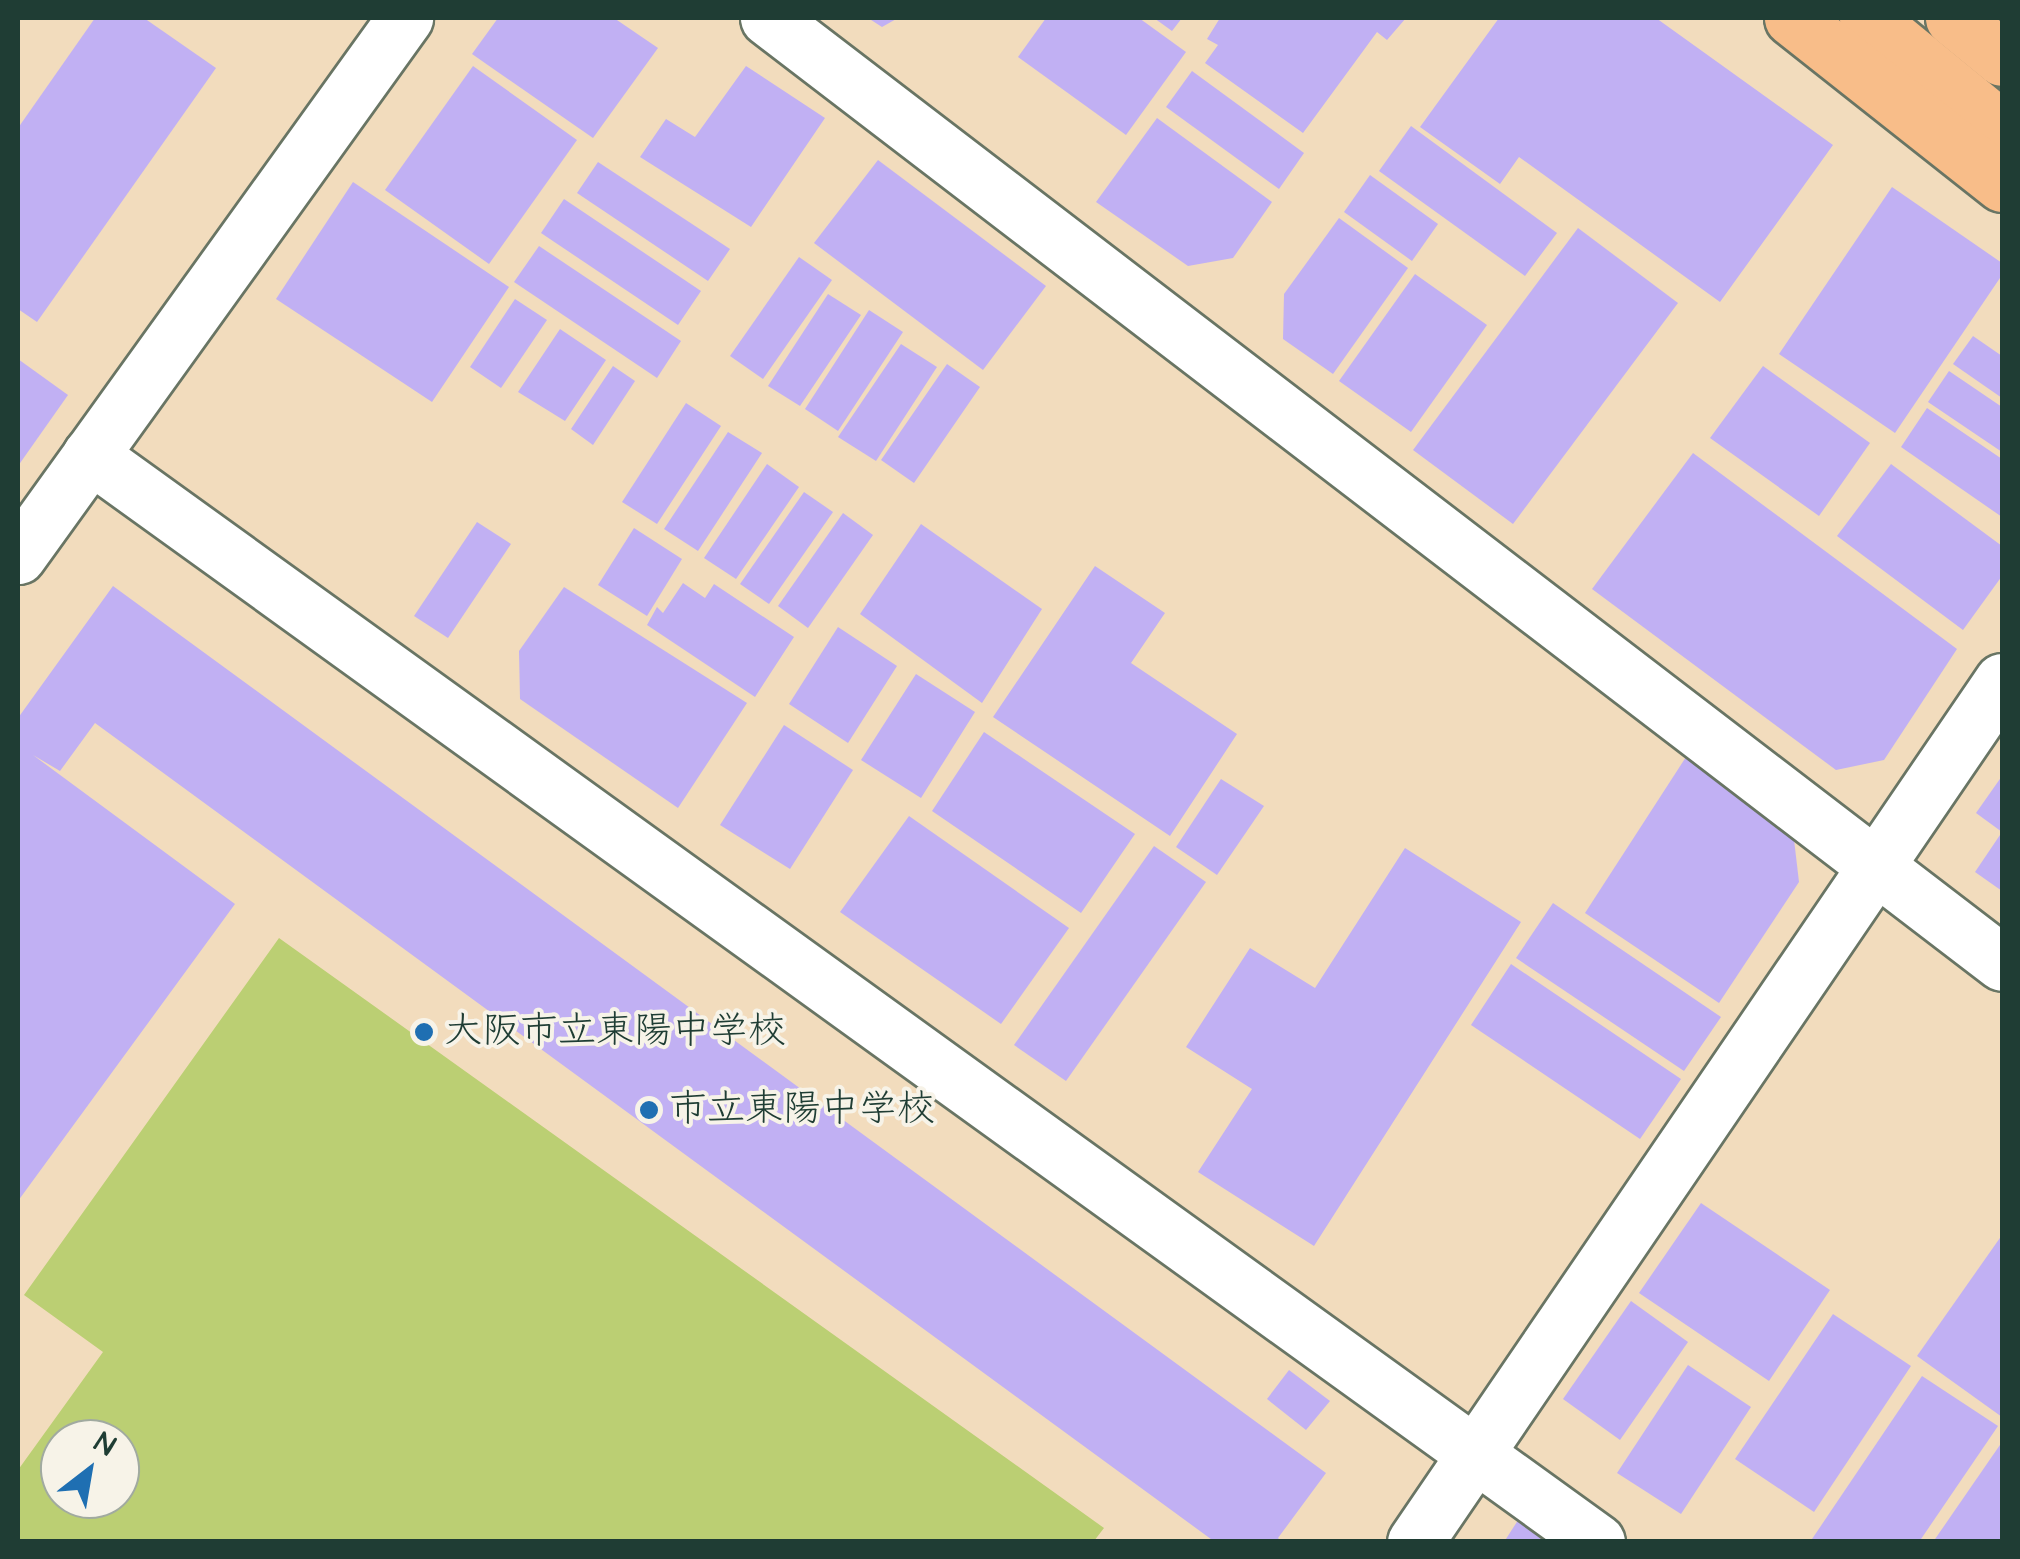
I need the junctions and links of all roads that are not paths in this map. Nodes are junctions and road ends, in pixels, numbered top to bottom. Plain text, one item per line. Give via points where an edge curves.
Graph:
1 (406, 18) edge
2 (768, 18) edge
3 (1792, 18) edge
4 (1868, 18) edge
5 (1953, 18) edge
6 (2002, 58) edge
7 (2002, 129) edge
8 (2002, 184) edge
9 (90, 455) junction
10 (18, 556) edge
11 (2002, 681) edge
12 (1876, 865) junction
13 (2002, 963) edge
14 (1473, 1455) junction
15 (1415, 1542) edge
16 (1597, 1542) edge

1 - 9 street
2 - 12 street
3 - 8 main road
4 - 7 main road
5 - 6 main road
9 - 10 street
9 - 14 street
11 - 12 street
12 - 13 street
12 - 14 street
14 - 15 street
14 - 16 street

